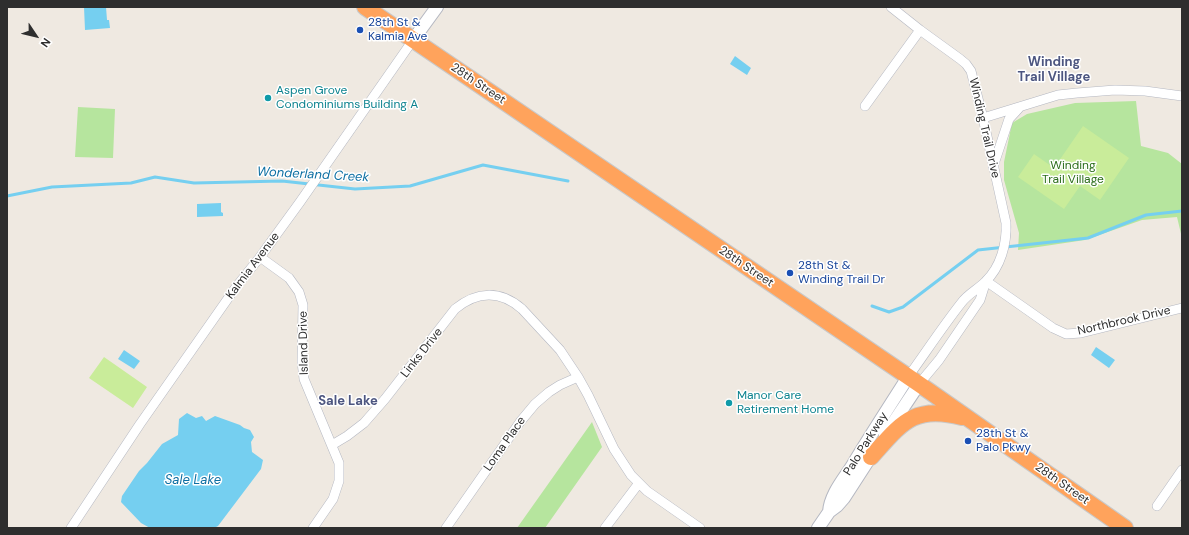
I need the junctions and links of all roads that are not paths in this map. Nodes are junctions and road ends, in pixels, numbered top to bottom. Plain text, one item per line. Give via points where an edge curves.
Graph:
1 (366, 7) edge
2 (437, 7) edge
3 (891, 7) edge
4 (920, 30) junction
5 (413, 40) junction
6 (1182, 96) edge
7 (865, 106) dead end
8 (1020, 107) junction
9 (983, 118) junction
10 (994, 167) junction
11 (260, 257) junction
12 (986, 281) junction
13 (1182, 308) edge
14 (578, 377) junction
15 (914, 381) junction
16 (968, 418) junction
17 (332, 445) junction
18 (871, 457) junction
19 (1182, 470) edge
20 (639, 483) junction
21 (1157, 506) dead end
22 (829, 512) junction
23 (71, 528) edge
24 (313, 528) edge
25 (446, 528) edge
26 (605, 528) edge
27 (700, 528) edge
28 (818, 528) edge
29 (1125, 528) edge

1 - 5 highway, 28th Street
2 - 5 street, Kalmia Avenue
3 - 4 street, Winding Trail Drive
4 - 7 street
4 - 9 street, Winding Trail Drive via 966,64 971,71
5 - 11 street, Kalmia Avenue
5 - 15 highway, 28th Street
6 - 8 street via 1145,91 1107,90 1058,95
8 - 9 street
8 - 10 street via 1009,119
9 - 10 street, Winding Trail Drive
10 - 12 street, Winding Trail Drive via 1006,231 1001,259
11 - 17 street, Island Drive via 289,278 299,292 303,305 304,379
11 - 23 street, Kalmia Avenue via 144,418
12 - 13 street, Northbrook Drive via 1053,328 1066,334 1081,333
12 - 15 street, Winding Trail Drive via 963,300
12 - 15 street, Winding Trail Drive via 980,300 939,360
14 - 17 street, Links Drive via 560,350 522,308 505,297 492,294 479,296 464,301 455,309 364,423
14 - 20 street, Links Drive via 614,449
14 - 25 street, Loma Place via 560,385 535,404
15 - 16 highway, 28th Street
15 - 18 street, Palo Parkway
15 - 22 street, Palo Parkway via 869,437 834,494
16 - 18 highway via 940,413 915,416 901,426
16 - 29 highway, 28th Street
17 - 24 street, Island Drive via 340,463 338,486 333,499
18 - 22 street, Palo Parkway via 844,498
19 - 21 street
20 - 26 street
20 - 27 street, Links Drive
22 - 28 street, Palo Parkway

